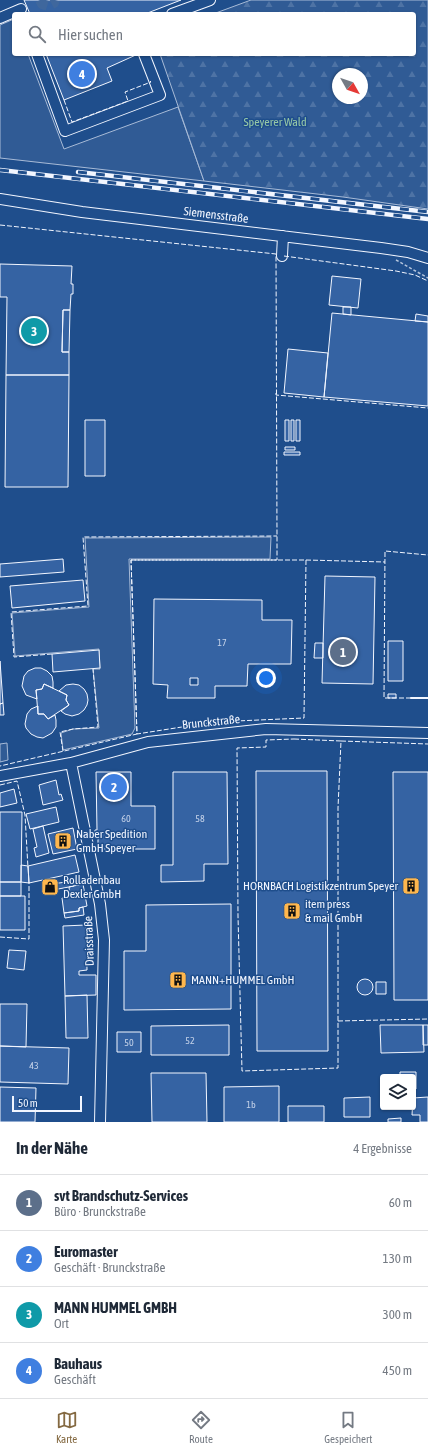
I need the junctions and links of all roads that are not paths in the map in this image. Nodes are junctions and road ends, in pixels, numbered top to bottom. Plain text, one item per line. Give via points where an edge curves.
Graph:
1 (210, 0) edge
2 (20, 8) edge
3 (177, 12) edge
4 (0, 18) edge
5 (38, 56) edge
6 (145, 56) edge
7 (0, 199) edge
8 (283, 236) junction
9 (282, 256) dead end
10 (428, 258) edge
11 (428, 733) edge
12 (71, 763) junction
13 (0, 776) edge
14 (100, 1122) edge

1 - 3 street
2 - 4 street
5 - 6 street via 65,131 160,95
7 - 8 street, Siemensstraße via 82,212
8 - 9 street
8 - 10 street, Siemensstraße via 408,252
11 - 12 street, Brunckstraße via 266,729 148,742
12 - 13 street, Brunckstraße
12 - 14 street, Draisstraße via 100,904 104,940

